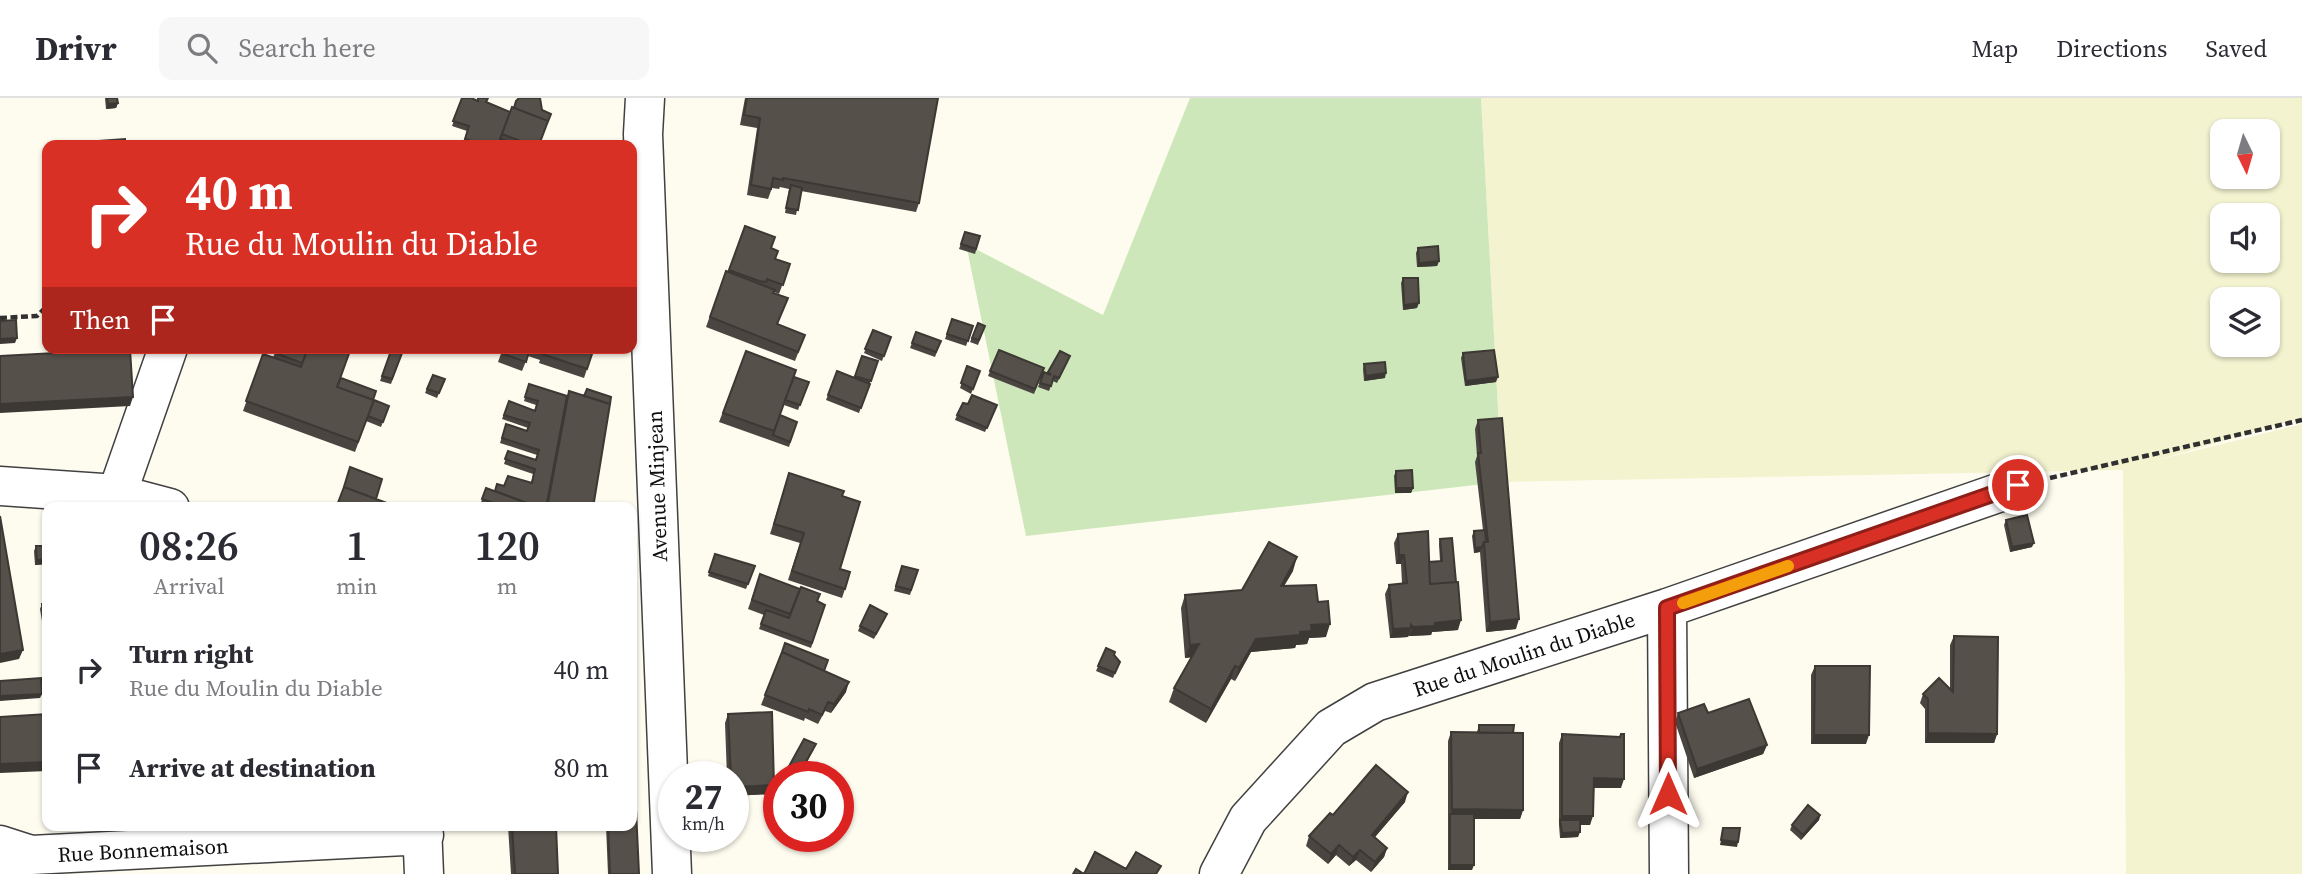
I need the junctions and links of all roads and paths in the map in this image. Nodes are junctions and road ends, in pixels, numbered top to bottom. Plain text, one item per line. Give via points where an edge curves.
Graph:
1 (645, 98) edge
2 (42, 311) edge
3 (0, 318) edge
4 (165, 354) edge
5 (2302, 421) edge
6 (2018, 485) joint
7 (0, 486) edge
8 (117, 494) junction
9 (147, 502) edge
10 (1667, 608) junction
11 (423, 831) edge
12 (10, 857) edge
13 (424, 874) edge
14 (672, 874) edge
15 (1219, 874) edge
16 (1669, 874) edge

1 - 14 street, Avenue Minjean
2 - 3 path via 37,316
4 - 8 street
5 - 6 path
6 - 10 street, Rue du Moulin du Diable
7 - 8 street
8 - 9 street
10 - 15 street, Rue du Moulin du Diable via 1375,702 1331,728 1248,819
10 - 16 street
11 - 12 street, Rue Bonnemaison
11 - 13 street

